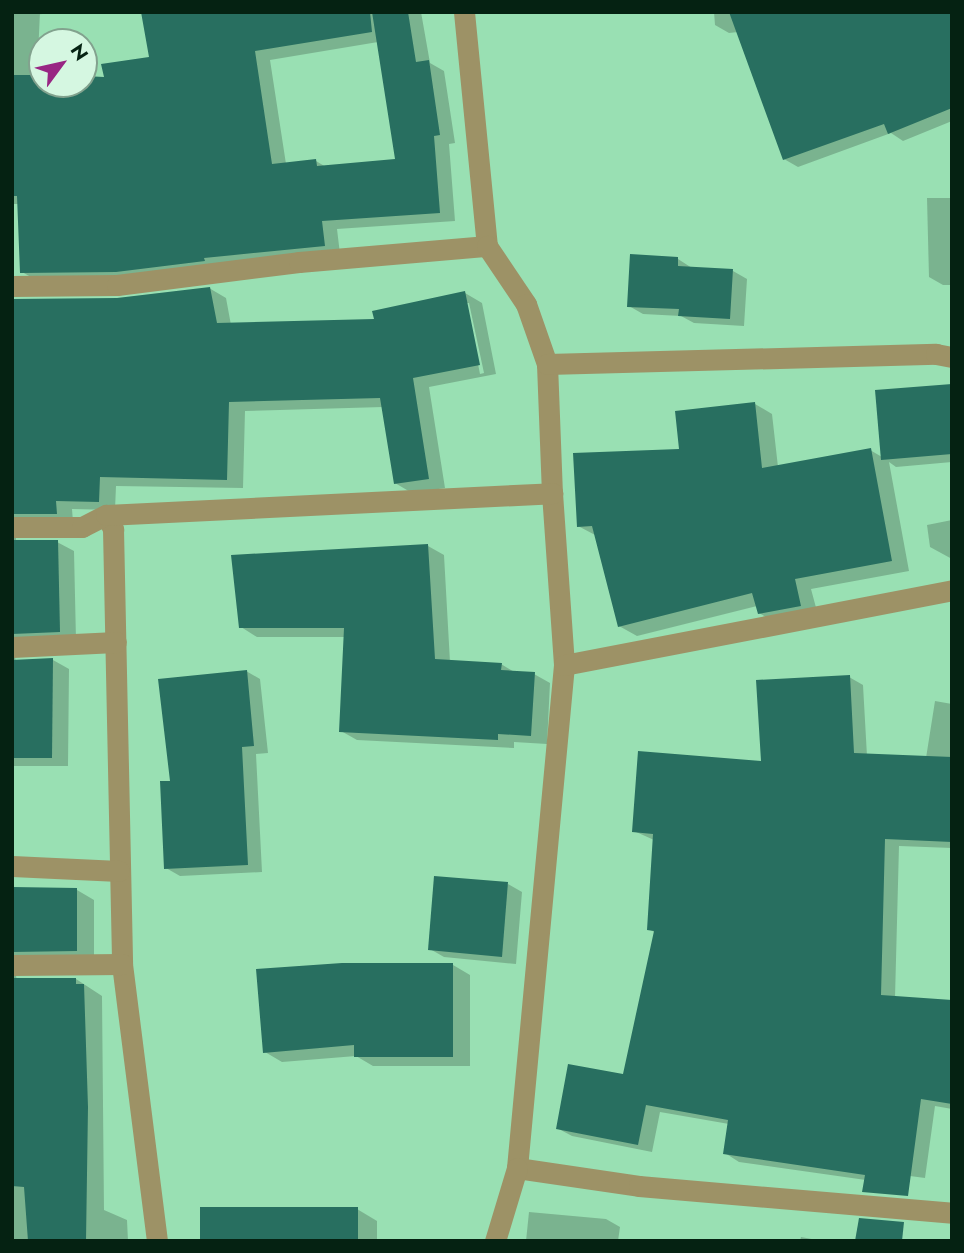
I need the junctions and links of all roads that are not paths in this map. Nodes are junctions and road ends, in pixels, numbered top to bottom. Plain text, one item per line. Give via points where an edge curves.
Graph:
1 (464, 12) edge
2 (487, 246) junction
3 (12, 286) edge
4 (952, 357) edge
5 (547, 364) junction
6 (552, 493) junction
7 (106, 515) junction
8 (12, 527) edge
9 (952, 590) edge
10 (116, 642) junction
11 (12, 647) edge
12 (564, 665) junction
13 (12, 866) edge
14 (119, 871) junction
15 (122, 964) junction
16 (12, 965) edge
17 (517, 1168) junction
18 (952, 1213) edge
19 (157, 1241) edge
20 (495, 1241) edge

1 - 2 street
2 - 3 street via 299,262 117,285
2 - 5 street via 526,304
4 - 5 street
5 - 6 street
6 - 7 street
6 - 12 street
7 - 8 street via 82,527
7 - 10 street via 113,529
9 - 12 street
10 - 11 street
10 - 14 street
12 - 17 street
13 - 14 street
14 - 15 street
15 - 16 street
15 - 19 street
17 - 18 street via 639,1186
17 - 20 street

